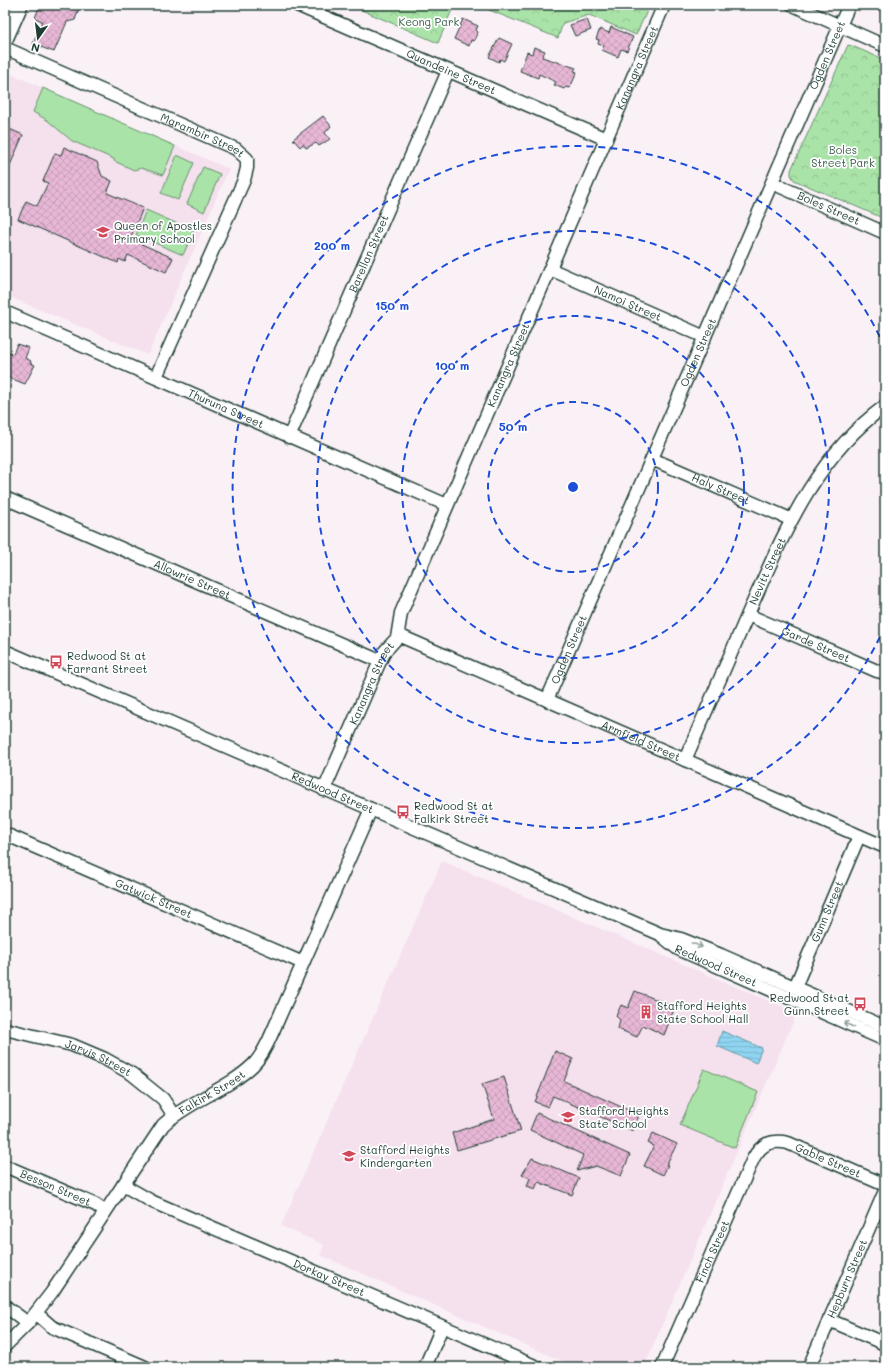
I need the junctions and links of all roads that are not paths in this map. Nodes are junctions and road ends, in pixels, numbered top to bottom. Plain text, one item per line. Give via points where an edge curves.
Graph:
1 (20, 5) edge
2 (296, 5) edge
3 (664, 5) edge
4 (793, 5) edge
5 (849, 5) edge
6 (840, 26) junction
7 (5, 39) edge
8 (885, 46) edge
9 (5, 48) edge
10 (448, 71) junction
11 (606, 139) junction
12 (772, 183) junction
13 (885, 233) edge
14 (550, 269) junction
15 (5, 312) edge
16 (705, 337) junction
17 (156, 377) junction
18 (885, 406) edge
19 (289, 437) junction
20 (652, 459) junction
21 (5, 498) edge
22 (447, 505) junction
23 (790, 519) junction
24 (748, 615) junction
25 (398, 635) junction
26 (5, 651) edge
27 (380, 661) junction
28 (885, 673) edge
29 (547, 700) junction
30 (685, 760) junction
31 (324, 790) junction
32 (370, 810) junction
33 (5, 834) edge
34 (859, 836) junction
35 (885, 847) edge
36 (660, 934) junction
37 (303, 963) junction
38 (795, 987) junction
39 (885, 1027) edge
40 (5, 1030) edge
41 (885, 1040) edge
42 (174, 1116) junction
43 (770, 1142) joint
44 (5, 1166) edge
45 (123, 1185) junction
46 (885, 1185) edge
47 (885, 1191) edge
48 (105, 1212) junction
49 (5, 1306) edge
50 (36, 1313) junction
51 (829, 1320) junction
52 (28, 1323) junction
53 (442, 1327) junction
54 (885, 1344) edge
55 (5, 1346) edge
56 (145, 1367) edge
57 (424, 1367) edge
58 (537, 1367) edge
59 (662, 1367) edge
60 (809, 1367) edge

1 - 7 main road
2 - 10 street, Quandeine Street
3 - 11 street, Kanangra Street
4 - 6 street
5 - 6 street, Ogden Street
6 - 8 street
6 - 12 street, Ogden Street
9 - 17 street, Marambir Street via 236,149 247,159 244,180
10 - 11 street, Quandeine Street
10 - 19 street, Barellan Street
11 - 14 street, Kanangra Street
12 - 13 street, Boles Street
12 - 16 street, Ogden Street
14 - 16 street, Namoi Street
14 - 22 street, Kanangra Street
15 - 17 street, Thuruna Street
16 - 20 street, Ogden Street
17 - 19 street, Thuruna Street
18 - 23 street, Nevitt Street via 861,426 822,468
19 - 22 street, Thuruna Street
20 - 23 street, Haly Street
20 - 29 street, Ogden Street
21 - 27 street, Allowrie Street
22 - 25 street, Kanangra Street via 401,613
23 - 24 street, Nevitt Street
24 - 28 street, Garde Street
24 - 30 street, Nevitt Street
25 - 27 street, Kanangra Street
25 - 29 street, Armfield Street
26 - 31 street, Redwood Street
27 - 31 street, Kanangra Street
29 - 30 street, Armfield Street
30 - 34 street, Armfield Street
31 - 32 street, Redwood Street
32 - 36 street, Redwood Street
32 - 37 street, Falkirk Street
33 - 37 street, Gatwick Street
34 - 35 street, Armfield Street
34 - 38 street, Gunn Street
36 -> 38 street, Redwood Street via 681,939
41 -> 36 street, Redwood Street via 678,949
37 - 42 street, Falkirk Street via 260,1057 242,1074
38 - 39 street, Redwood Street
40 - 42 street, Jarvis Street via 72,1045 105,1059 132,1074 163,1099
42 - 45 street, Falkirk Street via 163,1125
43 - 46 street, Gable Street via 788,1144
43 - 59 street, Finch Street via 760,1148 753,1159
44 - 48 street, Besson Street via 96,1205
45 - 48 street, Falkirk Street
45 - 53 street, Dorkay Street via 146,1199
47 - 51 street, Hepburn Street
48 - 50 street, Falkirk Street
49 - 52 street
50 - 52 street, Falkirk Street
50 - 56 street via 52,1327
51 - 54 street
51 - 60 street, Hepburn Street
52 - 55 street, Falkirk Street
53 - 57 street
53 - 58 street, Dorkay Street

